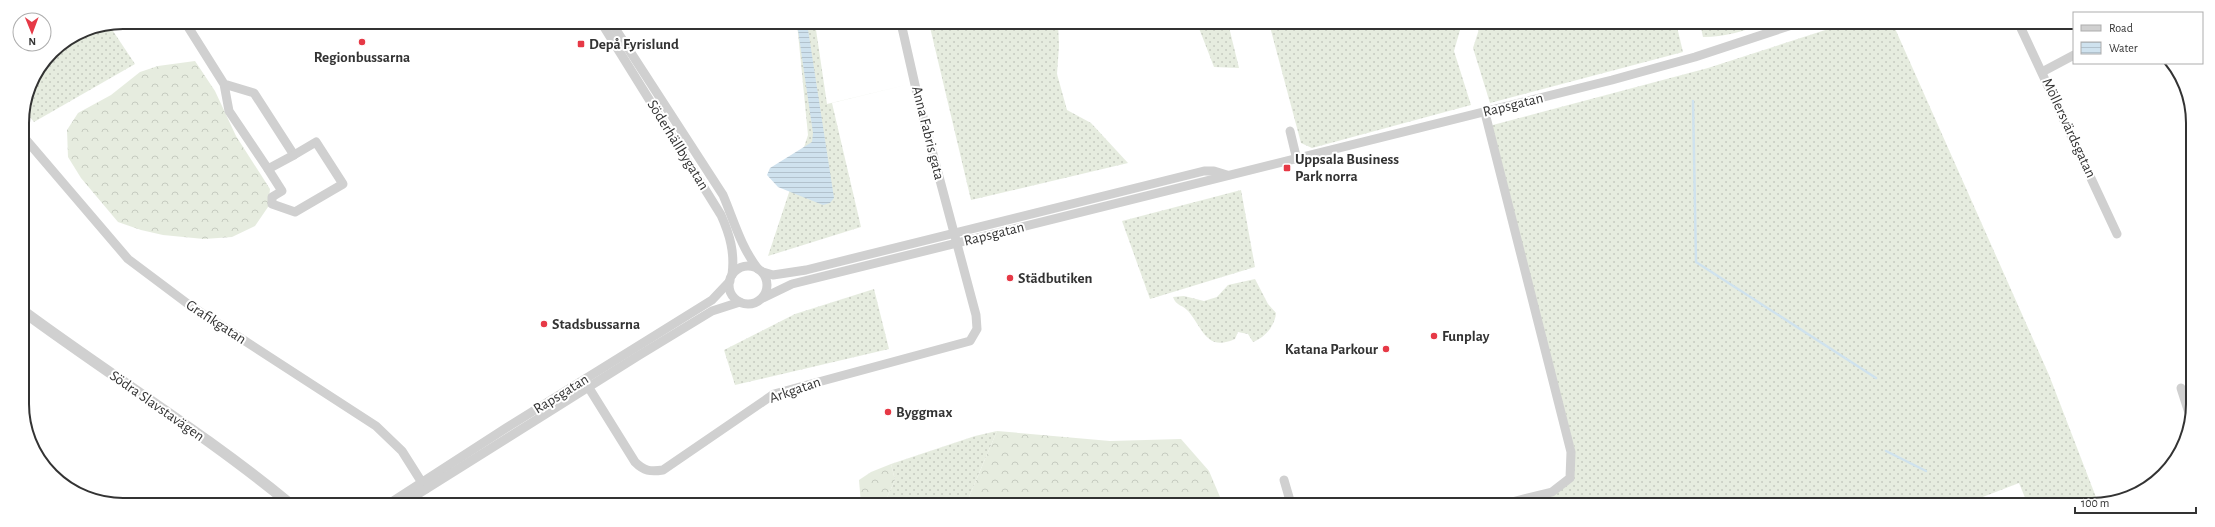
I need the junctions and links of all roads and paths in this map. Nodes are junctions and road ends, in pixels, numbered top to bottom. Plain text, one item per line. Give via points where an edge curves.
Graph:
1 (189, 29) edge
2 (605, 29) edge
3 (616, 29) edge
4 (902, 29) edge
5 (1780, 29) edge
6 (2021, 29) edge
7 (2073, 56) edge
8 (2042, 72) junction
9 (224, 84) junction
10 (1485, 113) junction
11 (1290, 131) dead end
12 (29, 143) edge
13 (294, 155) junction
14 (1297, 160) junction
15 (268, 169) junction
16 (1227, 175) junction
17 (954, 233) junction
18 (2117, 234) dead end
19 (958, 243) junction
20 (760, 271) junction
21 (731, 278) junction
22 (763, 298) junction
23 (740, 302) junction
24 (29, 315) edge
25 (586, 384) junction
26 (2181, 388) dead end
27 (2186, 404) edge
28 (1284, 480) dead end
29 (424, 486) junction
30 (283, 498) edge
31 (400, 498) edge
32 (410, 498) edge
33 (1288, 498) edge
34 (1528, 498) edge

1 - 9 street
2 - 21 street, Söderhällbygatan via 721,215 734,256
3 - 20 street, Söderhällbygatan via 723,195 742,243
4 - 17 street, Anna Fabris gata
5 - 10 street, Rapsgatan via 1685,60
6 - 8 street, Möllersvärdsgatan
7 - 8 street
8 - 18 street, Möllersvärdsgatan
9 - 13 street via 254,93
9 - 15 street via 229,111
10 - 14 street, Rapsgatan
10 - 34 street via 1572,452 1570,478 1552,492
11 - 14 street
12 - 29 street, Grafikgatan via 128,259 188,304 376,426 402,451
13 - 15 street
13 - 15 street via 316,142 343,184 295,212 272,204 272,197 282,191
14 - 16 street, Rapsgatan
16 - 17 street, Rapsgatan via 1204,171
16 - 19 street, Rapsgatan
17 - 19 street, Anna Fabris gata
17 - 20 street, Rapsgatan via 795,272 773,275
19 - 22 street, Rapsgatan via 792,284
19 - 25 street, Arkgatan via 976,314 977,329 970,341 774,394 663,470 643,470 635,462
20 - 21 street via 744,267
20 - 22 street via 767,282
21 - 23 street via 731,293
21 - 25 street, Rapsgatan via 712,300
22 - 23 street via 752,304
23 - 25 street, Rapsgatan via 712,311
24 - 30 street, Södra Slavstavägen via 245,467
25 - 29 street, Rapsgatan
26 - 27 street
28 - 33 street
29 - 31 street, Rapsgatan
29 - 32 street, Rapsgatan

